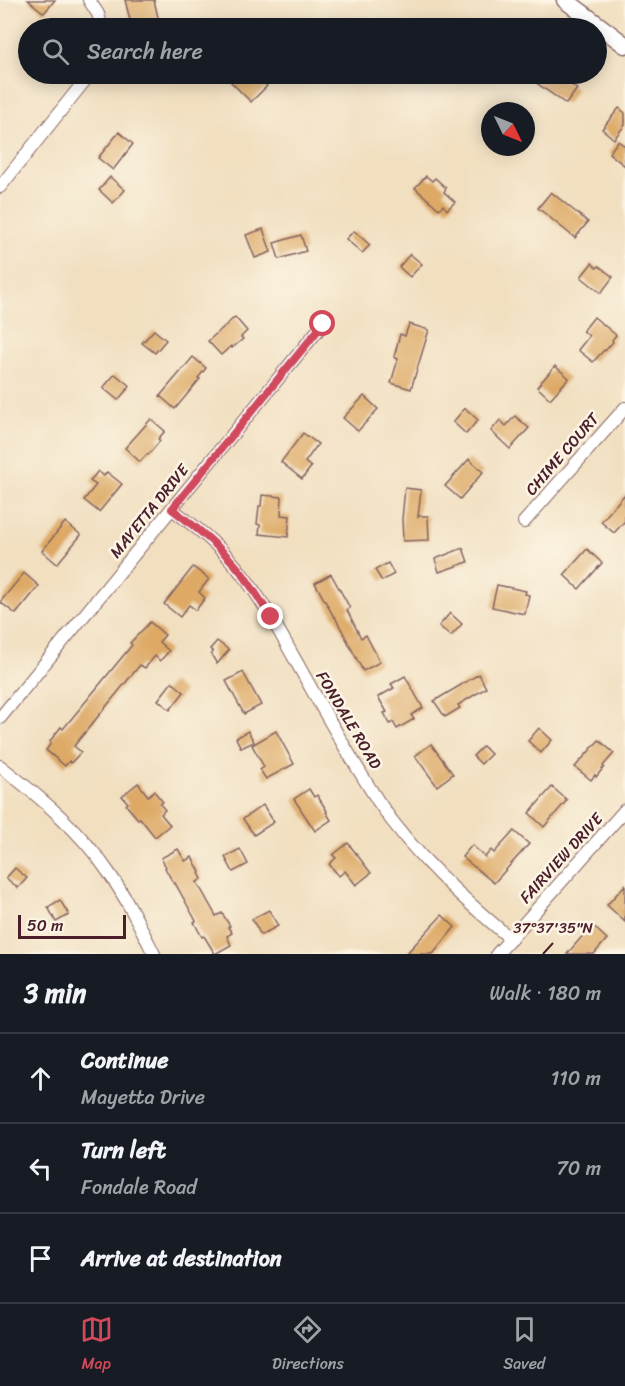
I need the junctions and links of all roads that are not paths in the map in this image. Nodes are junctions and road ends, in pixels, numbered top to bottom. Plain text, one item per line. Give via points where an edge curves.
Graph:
1 (89, 0) edge
2 (565, 0) edge
3 (99, 18) edge
4 (590, 18) edge
5 (607, 30) edge
6 (622, 41) edge
7 (82, 84) edge
8 (0, 187) edge
9 (323, 324) dead end
10 (625, 408) edge
11 (172, 509) junction
12 (524, 522) dead end
13 (0, 718) edge
14 (0, 766) edge
15 (625, 810) edge
16 (511, 939) junction
17 (154, 954) edge
18 (497, 954) edge

1 - 3 street
2 - 4 street
5 - 6 street
7 - 8 street
9 - 11 street, MAYETTA DRIVE
10 - 12 street, CHIME COURT
11 - 13 street, MAYETTA DRIVE
11 - 16 street, FONDALE ROAD via 224,553 242,574 374,793 405,837 474,908
14 - 17 street via 82,838 127,900
15 - 16 street, FAIRVIEW DRIVE
16 - 18 street, FAIRVIEW DRIVE

